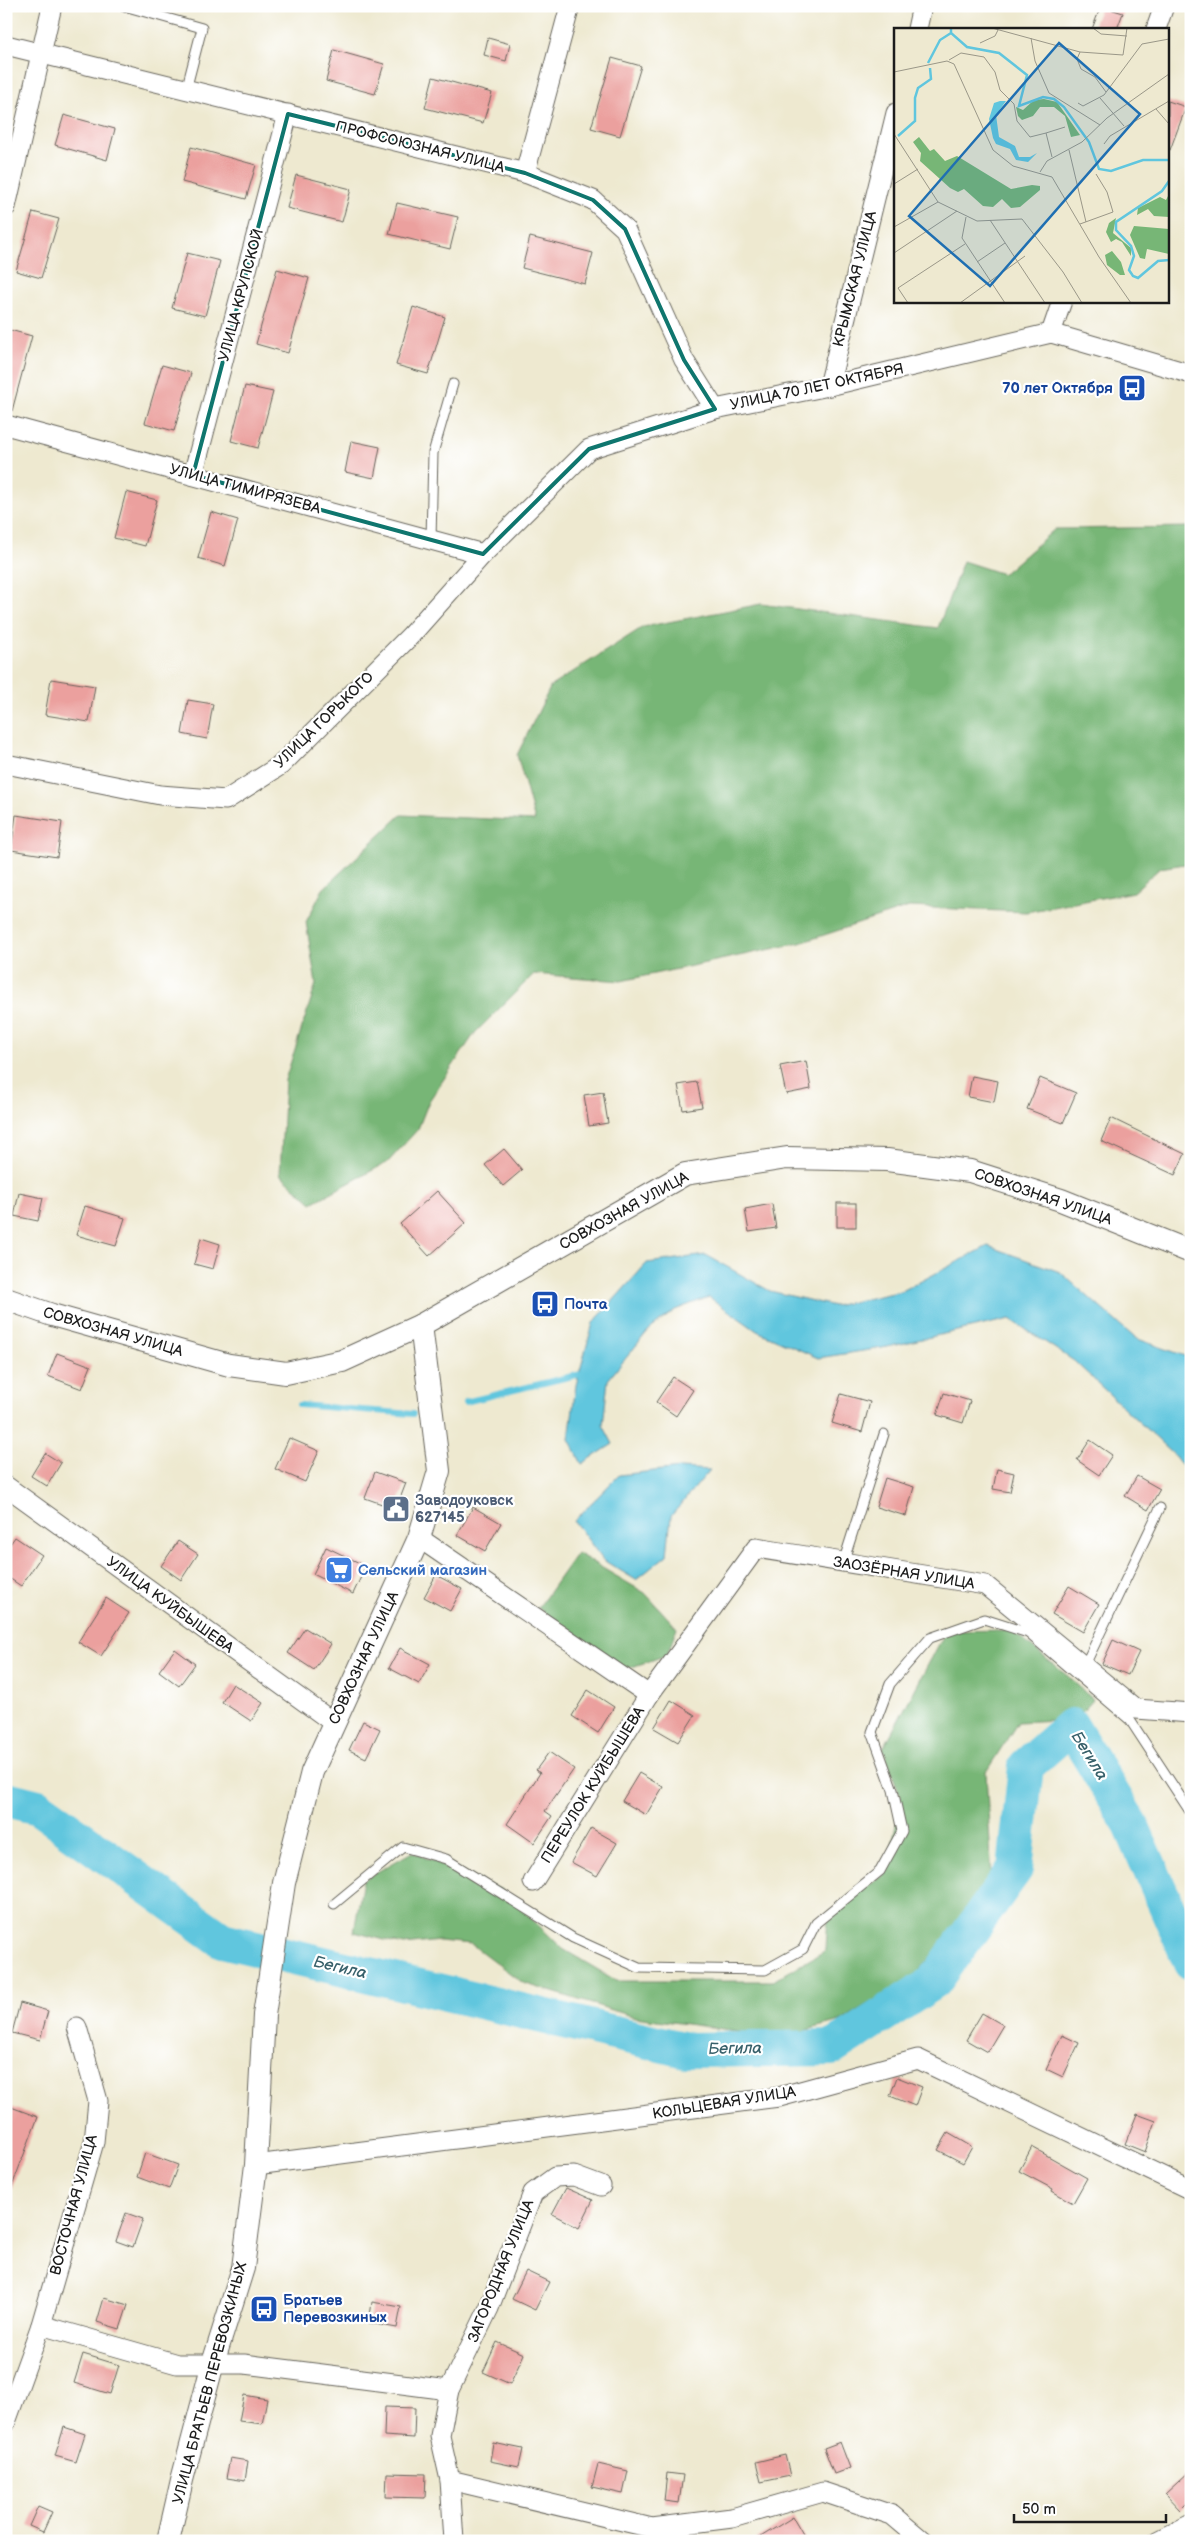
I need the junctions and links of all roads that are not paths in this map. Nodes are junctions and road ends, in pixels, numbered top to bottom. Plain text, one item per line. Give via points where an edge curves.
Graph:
1 (52, 6) edge
2 (124, 6) edge
3 (570, 6) edge
4 (922, 6) edge
5 (1164, 6) edge
6 (916, 28) edge
7 (1156, 28) edge
8 (6, 45) edge
9 (42, 55) junction
10 (186, 90) junction
11 (288, 114) junction
12 (894, 122) edge
13 (525, 173) junction
14 (6, 207) edge
15 (1062, 302) edge
16 (1051, 333) junction
17 (1191, 374) edge
18 (453, 384) dead end
19 (829, 386) junction
20 (715, 409) junction
21 (6, 425) edge
22 (193, 475) junction
23 (431, 540) junction
24 (483, 554) junction
25 (6, 764) edge
26 (1191, 1252) edge
27 (6, 1299) edge
28 (421, 1325) junction
29 (884, 1434) dead end
30 (6, 1486) edge
31 (1160, 1508) dead end
32 (419, 1538) junction
33 (843, 1563) junction
34 (1084, 1666) junction
35 (649, 1695) junction
36 (1191, 1713) edge
37 (334, 1723) junction
38 (1191, 1813) edge
39 (533, 1882) dead end
40 (334, 1904) dead end
41 (264, 2015) joint
42 (77, 2027) dead end
43 (256, 2165) junction
44 (601, 2186) dead end
45 (1191, 2190) edge
46 (41, 2325) junction
47 (214, 2363) junction
48 (449, 2390) junction
49 (6, 2422) edge
50 (450, 2480) junction
51 (1191, 2524) edge
52 (168, 2541) edge
53 (454, 2541) edge
54 (923, 2541) edge
55 (1158, 2541) edge

1 - 9 street
2 - 10 lane via 202,28
3 - 13 street
4 - 6 street
5 - 7 street
8 - 9 street, ПРОФСОЮЗНАЯ УЛИЦА
9 - 10 street, ПРОФСОЮЗНАЯ УЛИЦА
9 - 14 street
10 - 11 street, ПРОФСОЮЗНАЯ УЛИЦА
11 - 13 street, ПРОФСОЮЗНАЯ УЛИЦА
11 - 22 street, УЛИЦА КРУПСКОЙ
12 - 19 street, КРЫМСКАЯ УЛИЦА
13 - 20 street, ПРОФСОЮЗНАЯ УЛИЦА via 593,200 625,229 684,360
15 - 16 street
16 - 17 street, УЛИЦА 70 ЛЕТ ОКТЯБРЯ
16 - 19 street, УЛИЦА 70 ЛЕТ ОКТЯБРЯ
18 - 23 lane via 433,453
19 - 20 street, УЛИЦА 70 ЛЕТ ОКТЯБРЯ
20 - 24 street, УЛИЦА 70 ЛЕТ ОКТЯБРЯ via 589,449
21 - 22 street, УЛИЦА ТИМИРЯЗЕВА
22 - 23 street, УЛИЦА ТИМИРЯЗЕВА
23 - 24 street, УЛИЦА ТИМИРЯЗЕВА
24 - 25 street, УЛИЦА ГОРЬКОГО via 410,636 281,765 226,800 160,795
26 - 28 street, СОВХОЗНАЯ УЛИЦА via 1061,1200 970,1171 887,1160 787,1158 685,1174
27 - 28 street, СОВХОЗНАЯ УЛИЦА via 229,1366 286,1373 342,1362
28 - 32 street, СОВХОЗНАЯ УЛИЦА via 439,1471
29 - 33 lane
30 - 37 street, УЛИЦА КУЙБЫШЕВА
31 - 34 lane
32 - 35 street, ПЕРЕУЛОК КУЙБЫШЕВА
32 - 37 street, СОВХОЗНАЯ УЛИЦА
33 - 34 street, ЗАОЗЁРНАЯ УЛИЦА via 984,1585
33 - 35 street, ЗАОЗЁРНАЯ УЛИЦА via 756,1548
34 - 36 street, ЗАОЗЁРНАЯ УЛИЦА via 1136,1709
35 - 39 street, ПЕРЕУЛОК КУЙБЫШЕВА
37 - 41 street, СОВХОЗНАЯ УЛИЦА via 312,1772 280,1902
38 - 40 lane via 1130,1720 1028,1633 984,1619 930,1638 890,1684 872,1732 893,1790 902,1831 880,1871 816,1923 803,1948 765,1970 639,1968 573,1938 446,1859 403,1847
41 - 43 street, УЛИЦА БРАТЬЕВ ПЕРЕВОЗКИНЫХ
42 - 46 street, ВОСТОЧНАЯ УЛИЦА via 98,2101 94,2142
43 - 45 street, КОЛЬЦЕВАЯ УЛИЦА via 780,2097 918,2058
43 - 47 street, УЛИЦА БРАТЬЕВ ПЕРЕВОЗКИНЫХ via 243,2268
44 - 48 street, ЗАГОРОДНАЯ УЛИЦА via 574,2176 555,2177 533,2193 488,2308
46 - 47 street via 177,2364
46 - 49 street, ВОСТОЧНАЯ УЛИЦА
47 - 48 street
47 - 52 street, УЛИЦА БРАТЬЕВ ПЕРЕВОЗКИНЫХ
48 - 50 street, ЗАГОРОДНАЯ УЛИЦА via 440,2436
50 - 53 street, ЗАГОРОДНАЯ УЛИЦА
50 - 54 street via 652,2528 732,2518 823,2492 892,2516
51 - 55 street

